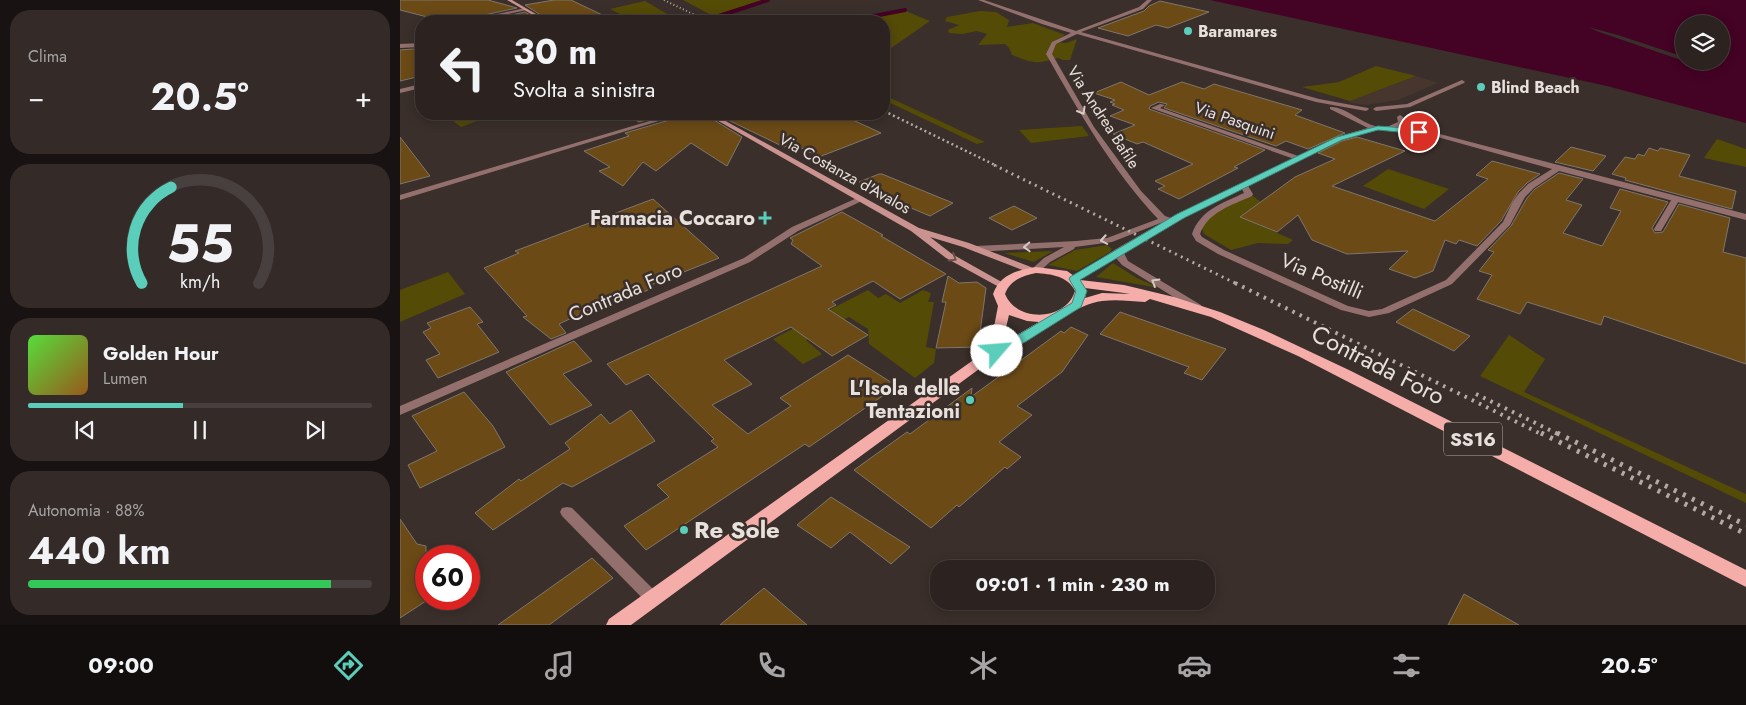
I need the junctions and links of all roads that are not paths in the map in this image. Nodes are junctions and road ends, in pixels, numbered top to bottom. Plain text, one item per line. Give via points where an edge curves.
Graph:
1 (509, 0) edge
2 (980, 0) edge
3 (1150, 0) edge
4 (525, 9) junction
5 (496, 15) edge
6 (536, 15) edge
7 (1075, 33) junction
8 (415, 45) edge
9 (400, 46) edge
10 (1462, 82) dead end
11 (415, 87) edge
12 (400, 91) edge
13 (1318, 101) junction
14 (1408, 106) junction
15 (1162, 108) dead end
16 (1366, 109) junction
17 (1376, 109) junction
18 (1400, 117) junction
19 (1353, 118) junction
20 (659, 120) edge
21 (719, 120) edge
22 (1378, 128) junction
23 (1389, 128) junction
24 (1434, 134) junction
25 (1340, 138) junction
26 (1300, 158) junction
27 (1558, 168) junction
28 (1244, 186) junction
29 (400, 198) edge
30 (1676, 199) junction
31 (860, 200) junction
32 (1180, 216) junction
33 (1746, 216) edge
34 (1164, 219) junction
35 (914, 229) junction
36 (1658, 229) dead end
37 (1076, 244) junction
38 (976, 249) junction
39 (1119, 250) junction
40 (1035, 270) junction
41 (1075, 281) junction
42 (1002, 285) junction
43 (1172, 299) junction
44 (1077, 304) junction
45 (1004, 306) junction
46 (1197, 307) junction
47 (1058, 316) junction
48 (985, 358) junction
49 (400, 411) edge
50 (568, 512) dead end
51 (1746, 579) edge
52 (652, 598) junction
53 (616, 625) edge

1 - 4 main road
2 - 7 street
3 - 7 street via 1141,8
4 - 5 street
4 - 6 main road
7 - 13 street
7 -> 34 street, Via Andrea Bafile via 1054,43 1049,54 1101,142 1138,193
8 - 9 street
10 - 14 street
11 - 12 street
13 - 16 street
13 - 19 street
14 - 17 street
14 - 18 street
15 - 26 street, Via Pasquini
16 - 17 street
16 - 19 street via 1355,112
17 - 18 street
18 - 23 street via 1400,125
18 - 24 street
19 - 22 street
19 - 25 street, Via Pasquini
20 - 29 street
21 - 31 main road, Via Costanza d'Avalos / SS16
22 - 23 street
22 - 25 street, Via Pasquini
23 - 24 street
24 - 27 street
25 - 26 street, Via Pasquini
26 - 28 street, Via Pasquini
27 - 28 street, Via Postilli via 1526,190 1516,203 1508,223 1449,282 1385,311 1369,314 1345,308 1199,240 1196,234 1200,222 1249,194
27 - 30 street
28 - 32 street, Via Pasquini
30 - 33 street
30 - 36 street
31 - 35 main road, Via Costanza d'Avalos / SS16
31 - 49 street, Contrada Foro via 795,229 747,260
32 - 34 street, Via Pasquini
32 - 39 street, Via Pasquini
34 -> 37 street, Via Pasquini via 1109,240
35 - 38 main road, Via Costanza d'Avalos / SS16
35 -> 42 main road, Via Costanza d'Avalos / SS16 via 950,256
37 -> 38 street
37 - 40 street
38 - 40 main road, Via Costanza d'Avalos / SS16
39 - 41 street
46 -> 39 street via 1125,263
40 - 41 main road, SS16 via 1057,272
40 - 42 main road via 1015,276
41 - 43 main road, Contrada Foro / SS16
41 - 44 main road via 1082,296
42 - 45 main road via 999,294
43 - 44 main road, Contrada Foro / SS16 via 1102,297
43 - 46 main road, Contrada Foro / SS16
44 - 47 main road, SS16
45 - 47 main road, SS16 via 1011,312 1033,318
45 - 48 main road via 999,332
46 - 51 main road, Contrada Foro / SS16 via 1346,375
47 - 48 main road
48 - 52 main road
50 - 52 street
52 - 53 main road

